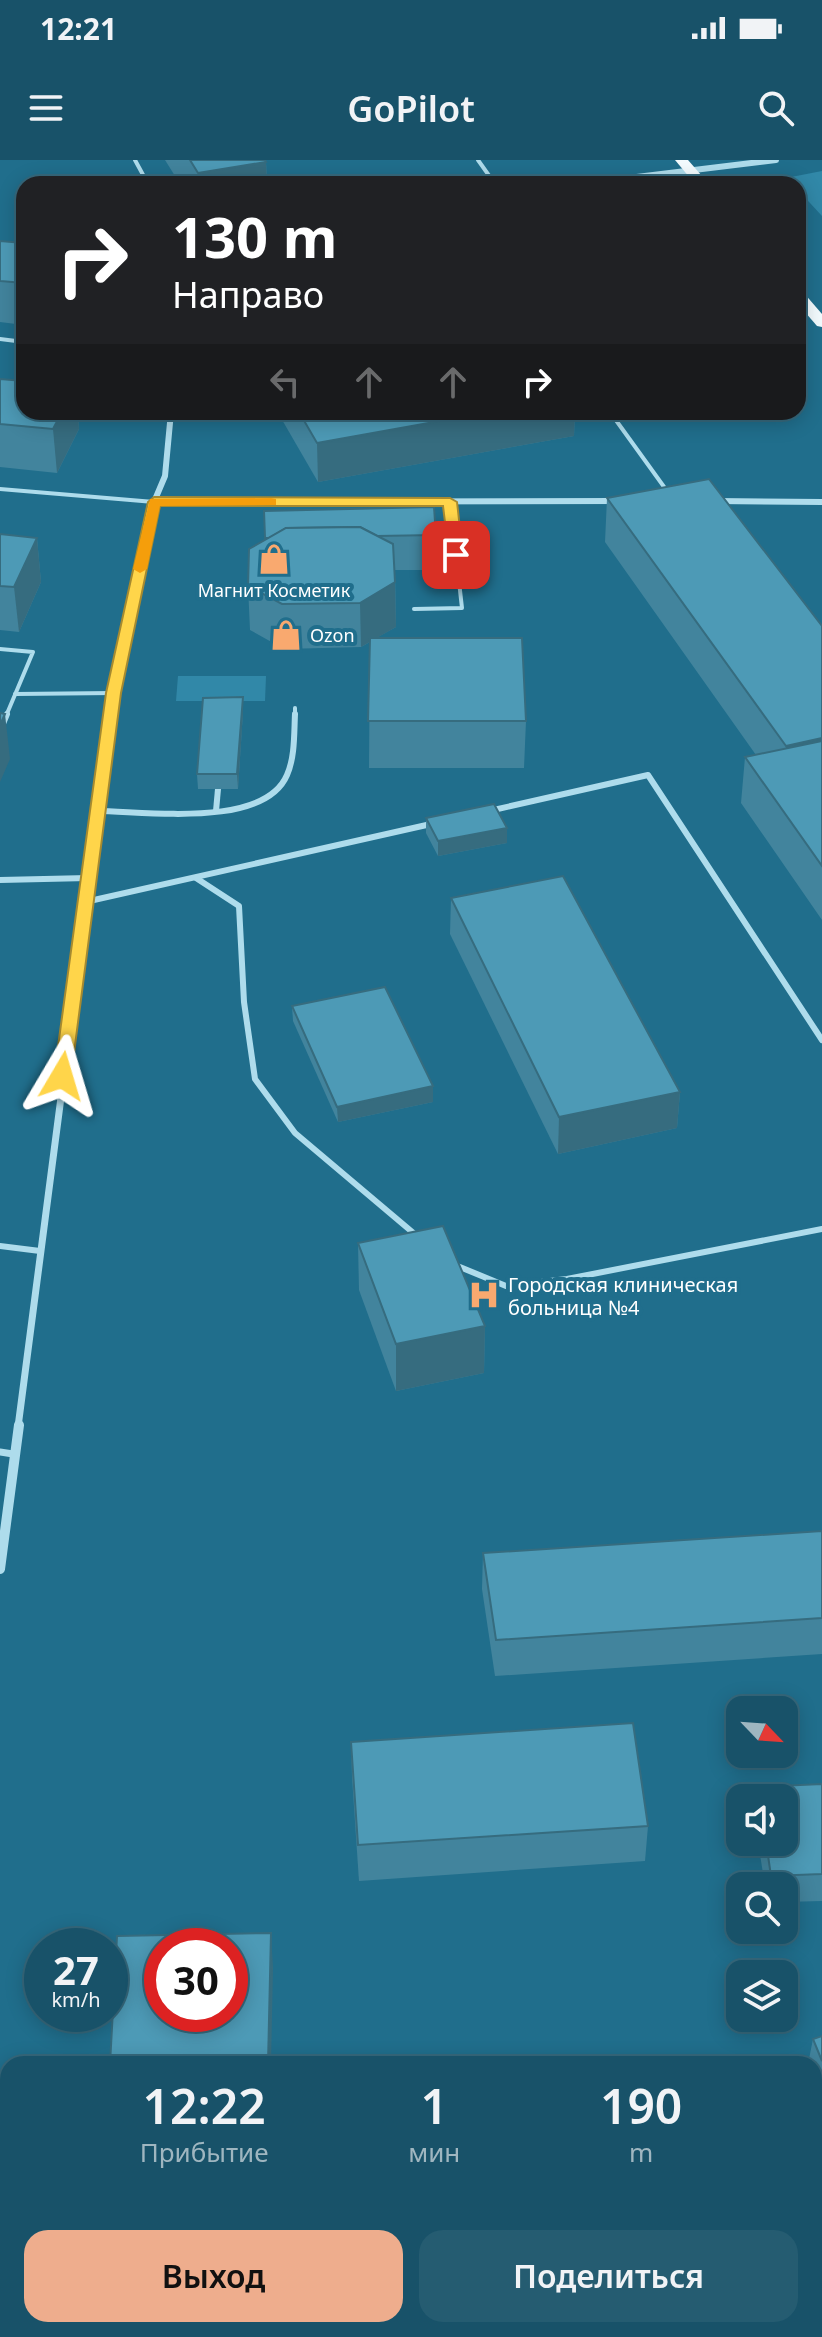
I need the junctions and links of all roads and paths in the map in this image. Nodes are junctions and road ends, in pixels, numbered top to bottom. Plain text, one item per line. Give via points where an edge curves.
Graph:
1 (776, 160) edge
2 (686, 165) edge
3 (624, 176) edge
4 (806, 304) edge
5 (822, 323) edge
6 (170, 420) edge
7 (616, 420) edge
8 (0, 489) edge
9 (629, 501) edge
10 (659, 501) edge
11 (674, 501) joint
12 (704, 501) edge
13 (154, 502) junction
14 (450, 502) junction
15 (822, 502) edge
16 (414, 609) dead end
17 (0, 649) edge
18 (114, 693) junction
19 (15, 694) junction
20 (295, 708) dead end
21 (0, 731) edge
22 (218, 789) edge
23 (97, 811) junction
24 (216, 811) junction
25 (482, 812) edge
26 (437, 823) edge
27 (195, 877) junction
28 (88, 878) junction
29 (0, 880) edge
30 (85, 902) junction
31 (822, 1040) edge
32 (822, 1229) edge
33 (0, 1246) edge
34 (430, 1246) edge
35 (40, 1251) junction
36 (441, 1255) edge
37 (0, 1452) edge
38 (13, 1454) junction
39 (0, 1569) edge

1 - 2 street
2 - 3 street
4 - 5 main road
6 - 13 street via 165,476
7 - 11 lane
8 - 13 lane
9 - 14 street
10 - 11 street
12 - 15 street
13 - 14 street
13 - 18 street
14 - 16 lane via 462,608
17 - 19 lane via 33,652
18 - 19 lane
18 - 23 street
19 - 21 lane
20 - 24 lane via 292,771 286,782 248,806
22 - 24 lane
23 - 24 lane
23 - 28 street
25 - 31 lane via 648,775
26 - 27 lane
27 - 30 lane
27 - 34 lane via 239,906 255,1079 295,1133
28 - 29 lane
28 - 30 street
30 - 35 street
32 - 36 lane via 506,1286
33 - 35 lane
35 - 38 street
37 - 38 lane
38 - 39 street

